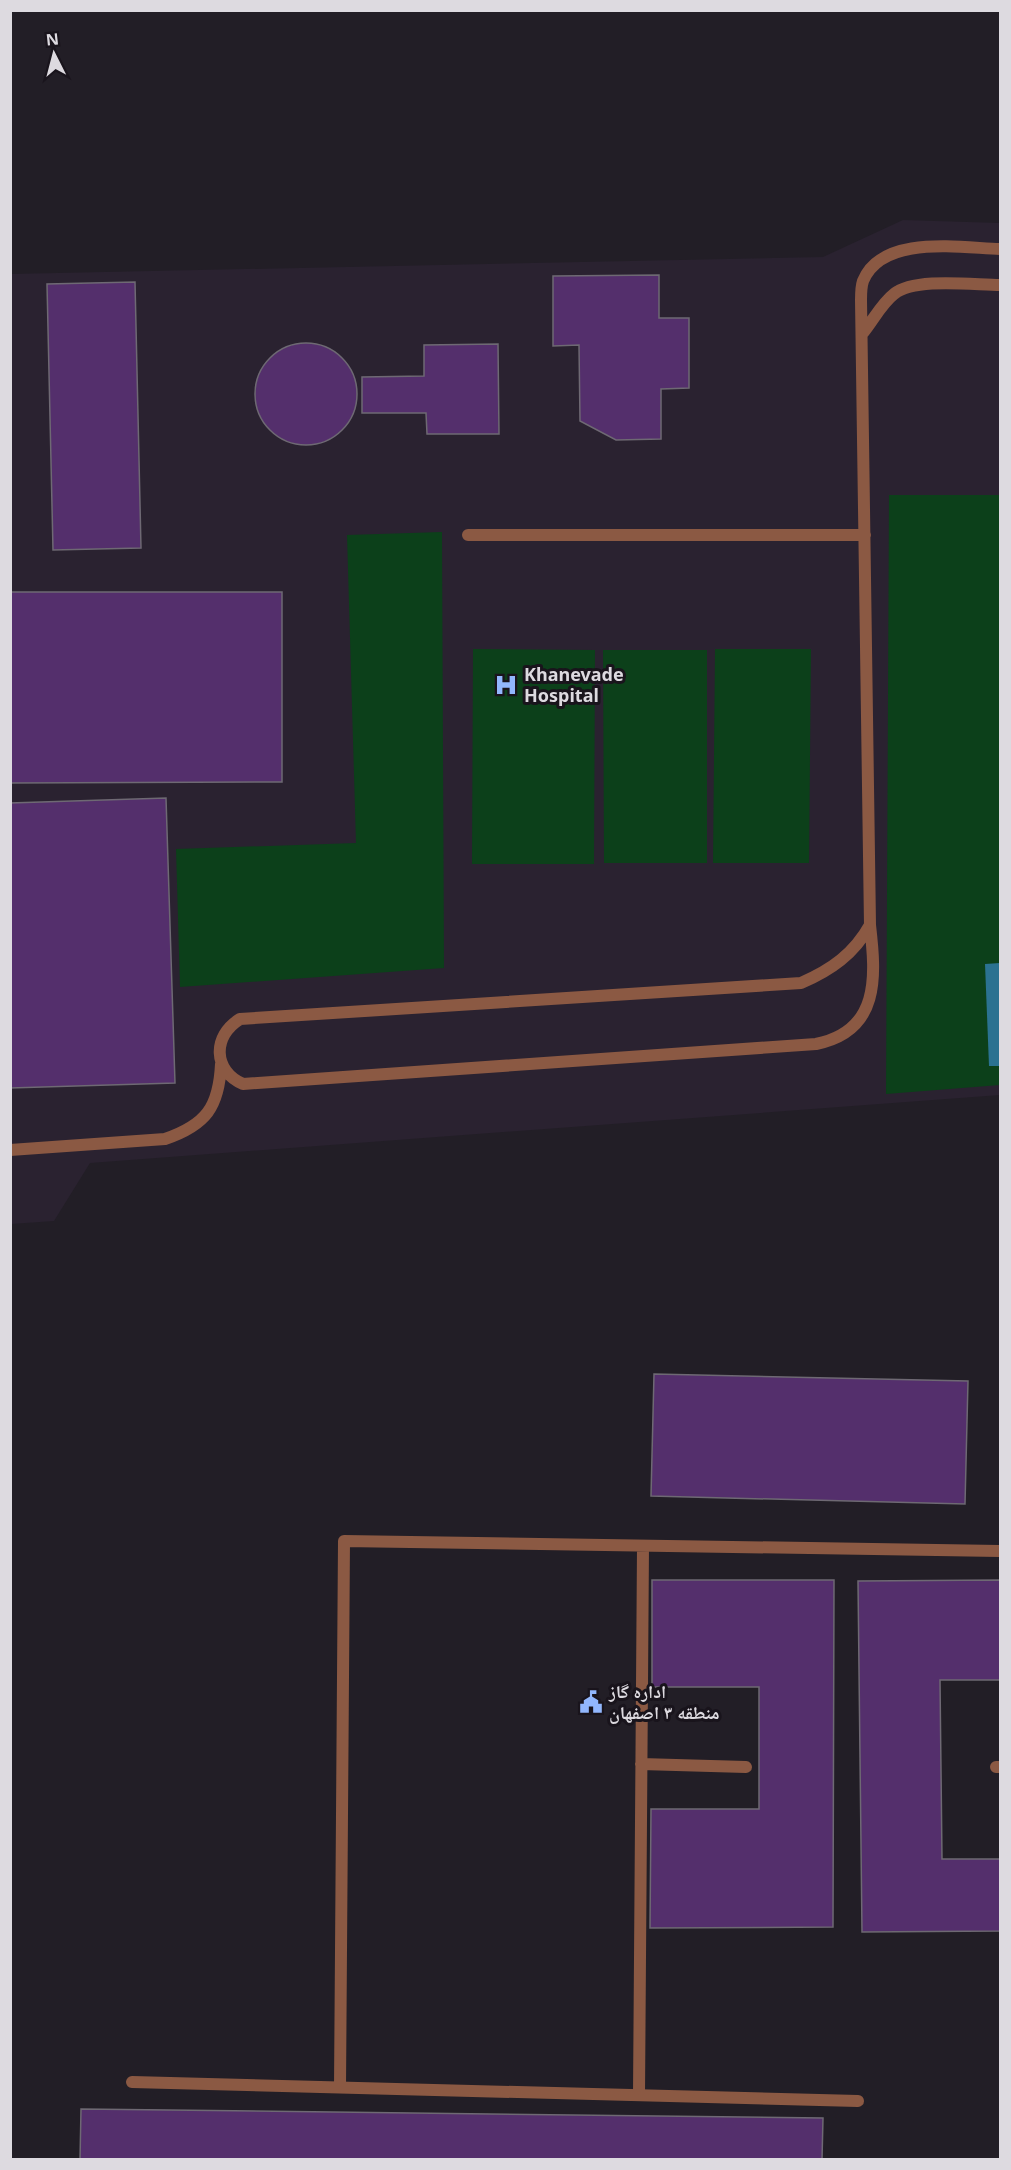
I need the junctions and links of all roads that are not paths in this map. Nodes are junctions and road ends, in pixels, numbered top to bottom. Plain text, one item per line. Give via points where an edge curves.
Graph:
1 (1000, 249) edge
2 (1000, 285) edge
3 (862, 334) junction
4 (468, 535) dead end
5 (865, 535) junction
6 (870, 925) junction
7 (221, 1064) junction
8 (10, 1150) edge
9 (643, 1546) junction
10 (1000, 1551) edge
11 (641, 1764) junction
12 (746, 1767) dead end
13 (132, 2082) dead end
14 (340, 2087) junction
15 (639, 2095) junction
16 (858, 2101) dead end

1 - 3 lane via 916,247 893,252 875,264 863,282
2 - 3 lane via 907,288 888,300
3 - 5 lane
4 - 5 lane
5 - 6 lane
6 - 7 lane via 853,951 801,983 240,1019 220,1042
6 - 7 lane via 873,976 868,1008 844,1034 830,1042 243,1084 234,1080
7 - 8 lane via 214,1103 207,1116 183,1133 165,1139
9 - 10 lane
9 - 11 lane
9 - 14 lane via 345,1541
11 - 12 lane
11 - 15 lane
13 - 14 lane
14 - 15 lane
15 - 16 lane

